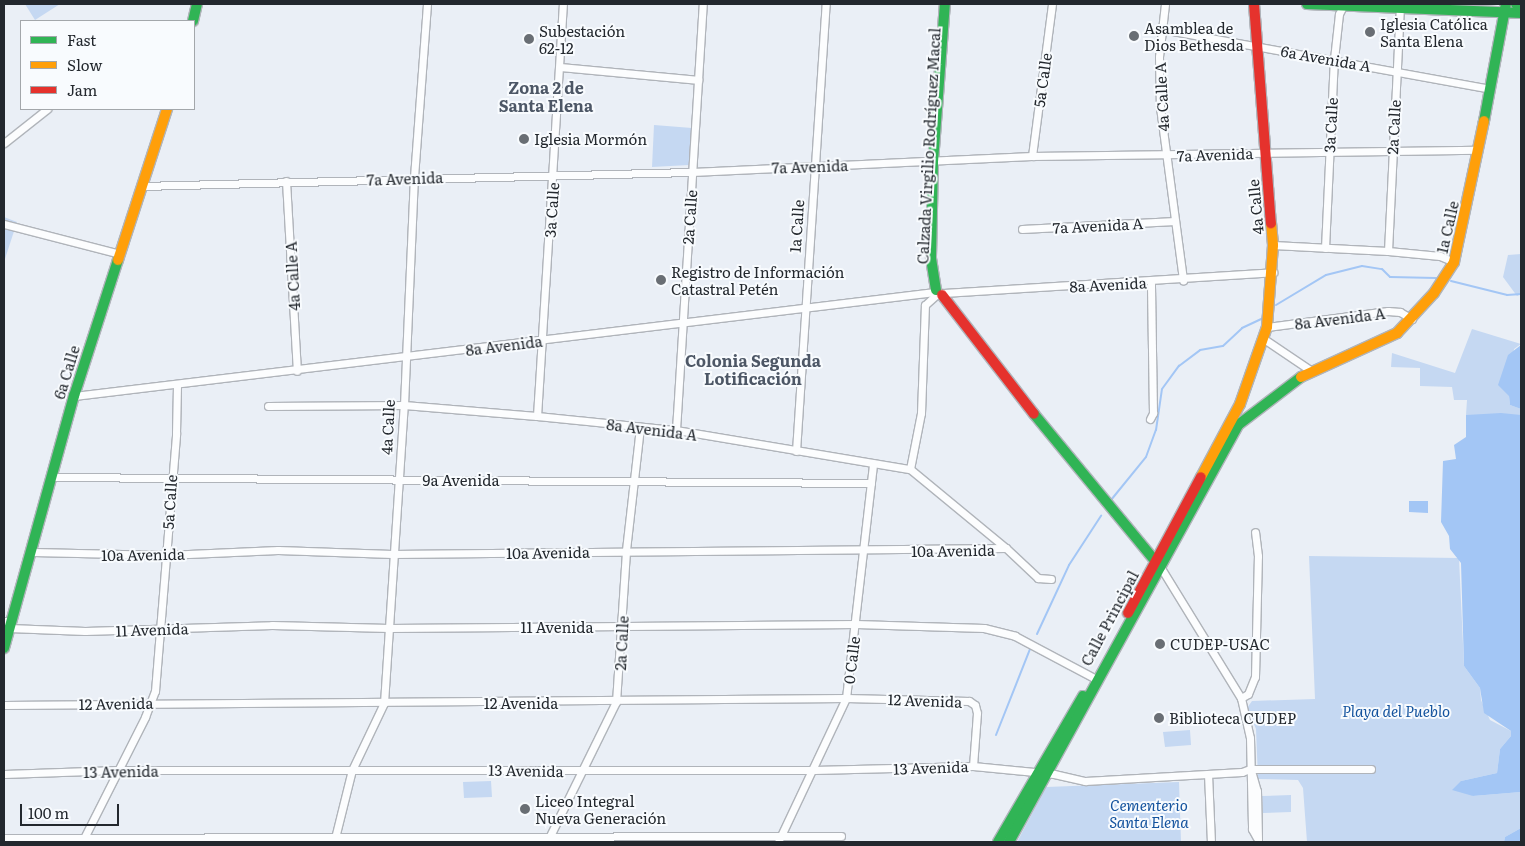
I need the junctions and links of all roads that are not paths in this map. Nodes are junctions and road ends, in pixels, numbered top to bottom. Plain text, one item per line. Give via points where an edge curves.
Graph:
1 (198, 4) edge
2 (427, 4) edge
3 (563, 4) edge
4 (703, 4) edge
5 (826, 4) edge
6 (945, 4) edge
7 (949, 4) edge
8 (1052, 4) edge
9 (1165, 4) edge
10 (1254, 4) edge
11 (1307, 4) edge
12 (1516, 4) edge
13 (1344, 5) edge
14 (1400, 6) edge
15 (1450, 6) edge
16 (1505, 8) edge
17 (1521, 8) edge
18 (1521, 13) edge
19 (193, 20) edge
20 (1161, 29) junction
21 (1258, 46) junction
22 (1334, 59) junction
23 (561, 67) junction
24 (1396, 70) junction
25 (698, 80) junction
26 (1490, 89) junction
27 (46, 110) edge
28 (167, 110) edge
29 (4, 143) edge
30 (1392, 149) junction
31 (1329, 150) junction
32 (1478, 150) junction
33 (1265, 152) junction
34 (1165, 155) junction
35 (1032, 156) junction
36 (936, 162) junction
37 (815, 166) junction
38 (692, 172) junction
39 (554, 174) junction
40 (414, 178) junction
41 (286, 181) junction
42 (142, 186) junction
43 (1175, 221) junction
44 (4, 224) edge
45 (1022, 229) dead end
46 (1273, 245) junction
47 (1325, 248) junction
48 (1388, 251) junction
49 (120, 254) junction
50 (1454, 262) junction
51 (1273, 272) junction
52 (1183, 280) junction
53 (1151, 282) junction
54 (938, 293) junction
55 (806, 306) junction
56 (1412, 319) junction
57 (683, 322) junction
58 (1267, 327) junction
59 (1264, 339) junction
60 (542, 340) junction
61 (404, 357) junction
62 (1310, 370) junction
63 (297, 371) junction
64 (177, 386) junction
65 (74, 396) junction
66 (1240, 404) joint
67 (268, 406) dead end
68 (404, 406) junction
69 (1251, 412) joint
70 (537, 416) junction
71 (1150, 419) dead end
72 (640, 427) junction
73 (676, 430) junction
74 (796, 450) junction
75 (873, 464) junction
76 (910, 469) junction
77 (51, 476) junction
78 (171, 478) junction
79 (399, 480) junction
80 (636, 481) junction
81 (871, 483) junction
82 (1255, 532) dead end
83 (1006, 548) junction
84 (626, 550) junction
85 (33, 552) junction
86 (862, 552) junction
87 (392, 554) junction
88 (166, 555) junction
89 (1158, 564) junction
90 (1051, 579) dead end
91 (8, 624) edge
92 (856, 624) junction
93 (622, 627) junction
94 (389, 628) junction
95 (158, 630) junction
96 (4, 648) edge
97 (1094, 678) junction
98 (846, 698) junction
99 (1241, 698) junction
100 (616, 702) junction
101 (151, 703) junction
102 (384, 703) junction
103 (4, 705) edge
104 (973, 766) junction
105 (1250, 769) junction
106 (1371, 769) dead end
107 (119, 770) junction
108 (352, 770) junction
109 (814, 770) junction
110 (582, 771) junction
111 (4, 774) edge
112 (1035, 774) junction
113 (1047, 774) junction
114 (1208, 774) junction
115 (841, 836) dead end
116 (4, 838) edge
117 (779, 839) edge
118 (83, 840) edge
119 (334, 840) edge
120 (547, 840) edge
121 (1258, 840) edge
122 (998, 842) edge
123 (1009, 842) edge
124 (1211, 842) edge

1 - 19 main road
2 - 40 street, 4a Calle
3 - 23 street, 3a Calle
4 - 25 street, 2a Calle
5 - 37 street, 1a Calle
6 - 36 main road, Calzada Virgilio Rodríguez Macal
7 - 36 main road, Calzada Virgilio Rodríguez Macal
8 - 35 street, 5a Calle
9 - 20 street, 4a Calle A
10 - 21 main road, 4a Calle
11 - 13 main road
12 - 17 main road
13 - 14 main road
13 - 22 street, 3a Calle via 1339,14
14 - 15 main road
14 - 24 street, 2a Calle
15 - 16 main road
16 - 18 main road
16 - 26 main road, 1a Calle
20 - 21 street, 6a Avenida A
20 - 34 street, 4a Calle A via 1159,81
21 - 22 street, 6a Avenida A
21 - 33 main road, 4a Calle
22 - 24 street, 6a Avenida A
22 - 31 street, 3a Calle
23 - 25 street
23 - 39 street, 3a Calle
24 - 26 street, 6a Avenida A
24 - 30 street, 2a Calle
25 - 38 street, 2a Calle
26 - 32 main road, 1a Calle
27 - 29 street
28 - 42 main road, 6a Calle
30 - 31 street, 7a Avenida
30 - 32 street, 7a Avenida
30 - 48 street, 2a Calle
31 - 33 street, 7a Avenida
31 - 47 street, 3a Calle
32 - 50 main road, 1a Calle
33 - 34 street, 7a Avenida
33 - 46 main road, 4a Calle
34 - 35 street, 7a Avenida
34 - 43 street, 4a Calle A
35 - 36 street, 7a Avenida
36 - 37 street, 7a Avenida
36 - 54 main road, Calzada Virgilio Rodríguez Macal
37 - 38 street, 7a Avenida
37 - 55 street, 1a Calle
38 - 39 street, 7a Avenida
38 - 57 street, 2a Calle
39 - 40 street, 7a Avenida
39 - 60 street, 3a Calle
40 - 41 street, 7a Avenida
40 - 61 street, 4a Calle
41 - 42 street, 7a Avenida
41 - 63 street, 4a Calle A
42 - 49 main road, 6a Calle
43 - 45 street, 7a Avenida A
43 - 52 street, 4a Calle A
44 - 49 street
46 - 47 street
46 - 51 main road, 4a Calle
47 - 48 street
48 - 50 street via 1440,256
49 - 65 main road, 6a Calle
50 - 56 main road, 1a Calle via 1434,294
51 - 52 street, 8a Avenida
51 - 58 main road, 4a Calle
52 - 53 street, 8a Avenida
53 - 54 street, 8a Avenida
53 - 71 street via 1153,413
54 - 55 street, 8a Avenida
54 - 76 street via 925,305 921,413
54 - 89 main road, Calzada Virgilio Rodríguez Macal via 944,310 1044,438 1094,494 1102,498
55 - 57 street, 8a Avenida
55 - 74 street, 1a Calle
56 - 58 street, 8a Avenida A via 1400,312 1388,311
56 - 62 main road, 1a Calle via 1396,334 1379,343
57 - 60 street, 8a Avenida
57 - 73 street, 2a Calle
58 - 59 main road, 4a Calle
59 - 62 street
59 - 66 main road, 4a Calle
60 - 61 street, 8a Avenida
60 - 70 street, 3a Calle
61 - 63 street, 8a Avenida
61 - 68 street, 4a Calle
62 - 69 main road, 1a Calle
63 - 64 street, 8a Avenida
64 - 65 street, 8a Avenida
64 - 78 street, 5a Calle
65 - 77 main road, 6a Calle
66 - 89 main road, Calle Principal
67 - 68 street, 8a Avenida A
68 - 70 street, 8a Avenida A
68 - 79 street, 4a Calle
69 - 89 main road, Calle Principal via 1228,442
70 - 72 street, 8a Avenida A
72 - 73 street, 8a Avenida A
72 - 80 street, 2a Calle
73 - 74 street, 8a Avenida A
74 - 75 street, 8a Avenida A
75 - 76 street, 8a Avenida A
75 - 81 street, 0 Calle
76 - 83 street
77 - 78 street, 9a Avenida
77 - 85 main road, 6a Calle
78 - 79 street, 9a Avenida
78 - 88 street, 5a Calle
79 - 80 street, 9a Avenida
79 - 87 street, 4a Calle
80 - 81 street, 9a Avenida
80 - 84 street, 2a Calle
81 - 86 street, 0 Calle
82 - 99 street via 1258,556 1255,677 1248,694
83 - 86 street, 10a Avenida
83 - 90 street, 10a Avenida via 1038,578
84 - 86 street, 10a Avenida
84 - 87 street, 10a Avenida
84 - 93 street, 2a Calle
85 - 88 street, 10a Avenida
85 - 91 main road, 6a Calle
86 - 92 street, 0 Calle
87 - 88 street, 10a Avenida via 278,550
87 - 94 street, 4a Calle
88 - 95 street, 5a Calle
89 - 97 main road, Calle Principal
89 - 99 street
89 - 113 main road, Calle Principal
91 - 95 street, 11 Avenida
91 - 96 main road, 6a Calle
92 - 93 street, 11 Avenida
92 - 97 street, 11 Avenida via 984,628 1015,636
92 - 98 street, 0 Calle
93 - 94 street, 11 Avenida
93 - 100 street, 2a Calle
94 - 95 street, 11 Avenida via 272,625
94 - 102 street, 4a Calle
95 - 101 street, 5a Calle
97 - 112 main road, Calle Principal
98 - 100 street, 12 Avenida
98 - 104 street, 12 Avenida via 969,701 975,705 977,713
98 - 109 street, 0 Calle
99 - 105 street via 1250,738
100 - 102 street, 12 Avenida
100 - 110 street, 2a Calle
101 - 102 street, 12 Avenida
101 - 103 street, 12 Avenida
101 - 107 street, 5a Calle
102 - 108 street, 4a Calle
104 - 109 street, 13 Avenida
104 - 112 street, 13 Avenida
105 - 106 street, 13 Avenida
105 - 114 street, 13 Avenida
105 - 121 street via 1252,829
107 - 108 street, 13 Avenida
107 - 111 street, 13 Avenida
107 - 118 street, 5a Calle
108 - 110 street, 13 Avenida
108 - 119 street, 4a Calle
109 - 110 street, 13 Avenida
109 - 117 street, 0 Calle
110 - 120 street, 2a Calle
112 - 113 street, 13 Avenida
112 - 122 main road, Calle Principal
113 - 114 street, 13 Avenida via 1085,781
113 - 123 main road, Calle Principal
114 - 124 street
115 - 117 street
116 - 118 street
117 - 120 street
118 - 119 street
119 - 120 street via 442,835

